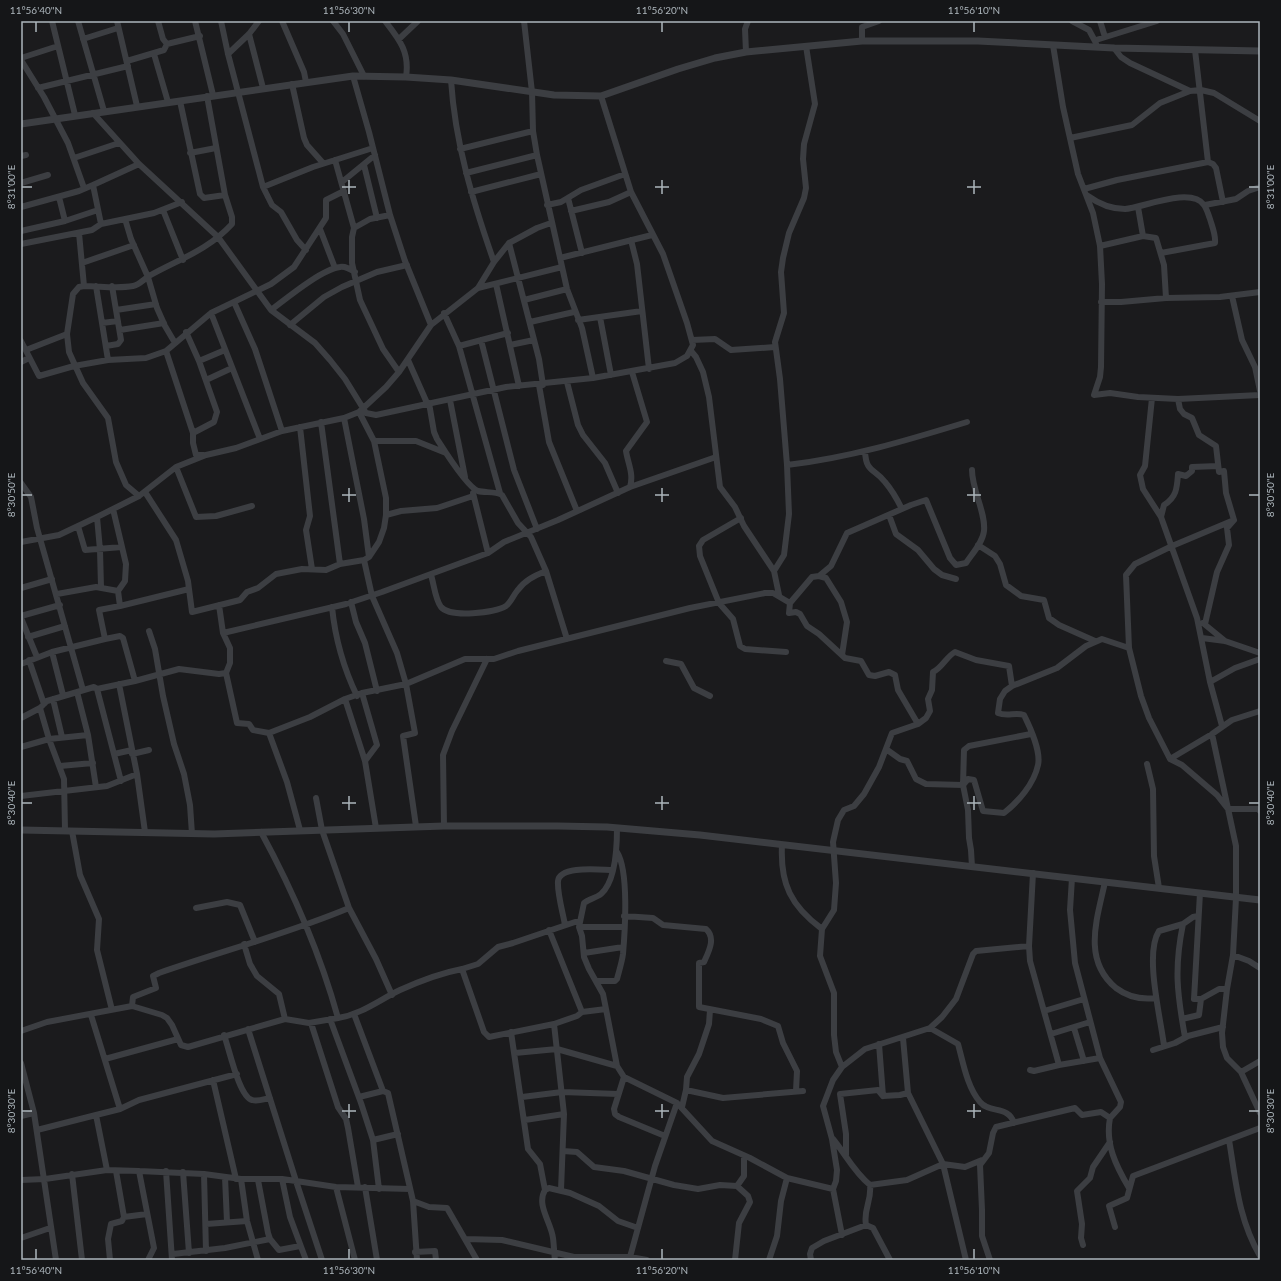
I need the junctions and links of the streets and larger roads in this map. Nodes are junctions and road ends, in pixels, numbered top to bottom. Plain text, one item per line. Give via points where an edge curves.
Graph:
1 (52, 21) edge
2 (78, 21) edge
3 (117, 21) edge
4 (158, 21) edge
5 (195, 21) edge
6 (221, 21) edge
7 (259, 21) edge
8 (282, 21) edge
9 (333, 21) edge
10 (385, 21) edge
11 (418, 21) edge
12 (524, 21) edge
13 (748, 21) edge
14 (879, 21) edge
15 (1072, 21) edge
16 (1100, 21) edge
17 (1157, 21) edge
18 (861, 24) edge
19 (118, 28) junction
20 (249, 34) junction
21 (200, 36) junction
22 (1105, 36) junction
23 (84, 39) junction
24 (399, 39) junction
25 (862, 41) junction
26 (167, 44) junction
27 (1096, 44) junction
28 (1053, 45) junction
29 (58, 46) junction
30 (806, 46) junction
31 (1114, 48) junction
32 (1195, 50) junction
33 (1260, 51) edge
34 (746, 52) junction
35 (154, 54) junction
36 (228, 54) junction
37 (21, 59) edge
38 (128, 64) junction
39 (93, 74) junction
40 (353, 76) junction
41 (364, 76) junction
42 (406, 77) junction
43 (66, 80) junction
44 (451, 80) junction
45 (306, 82) junction
46 (292, 84) junction
47 (38, 88) junction
48 (263, 88) junction
49 (1190, 90) junction
50 (1201, 90) junction
51 (238, 92) junction
52 (532, 92) junction
53 (210, 95) junction
54 (601, 96) junction
55 (180, 101) junction
56 (168, 102) junction
57 (137, 106) junction
58 (104, 111) junction
59 (93, 113) junction
60 (76, 116) junction
61 (55, 118) junction
62 (1260, 121) edge
63 (21, 124) edge
64 (533, 131) junction
65 (1070, 138) junction
66 (120, 143) junction
67 (216, 148) junction
68 (373, 148) junction
69 (460, 149) junction
70 (190, 153) junction
71 (375, 155) junction
72 (537, 155) junction
73 (74, 158) junction
74 (335, 160) junction
75 (1208, 162) junction
76 (323, 163) junction
77 (139, 164) junction
78 (364, 165) junction
79 (466, 173) junction
80 (541, 174) junction
81 (625, 174) junction
82 (48, 175) dead end
83 (342, 182) junction
84 (21, 183) edge
85 (93, 184) junction
86 (263, 187) junction
87 (1260, 187) edge
88 (84, 188) junction
89 (1084, 189) junction
90 (344, 191) junction
91 (471, 192) junction
92 (631, 192) junction
93 (225, 195) junction
94 (1088, 196) junction
95 (59, 197) junction
96 (568, 198) junction
97 (182, 202) junction
98 (1223, 202) junction
99 (547, 204) junction
100 (1205, 205) junction
101 (21, 207) edge
102 (1138, 207) junction
103 (98, 210) junction
104 (163, 210) junction
105 (571, 211) junction
106 (390, 215) junction
107 (377, 218) junction
108 (125, 219) junction
109 (65, 221) junction
110 (551, 223) junction
111 (101, 224) junction
112 (354, 228) junction
113 (320, 229) junction
114 (21, 231) edge
115 (79, 233) junction
116 (652, 235) junction
117 (1143, 236) junction
118 (218, 237) junction
119 (631, 240) junction
120 (509, 243) junction
121 (21, 244) edge
122 (134, 244) junction
123 (1100, 246) junction
124 (306, 250) junction
125 (582, 253) junction
126 (1161, 253) junction
127 (560, 258) junction
128 (183, 260) junction
129 (494, 262) junction
130 (82, 263) junction
131 (406, 265) junction
132 (562, 267) junction
133 (336, 268) junction
134 (355, 272) junction
135 (148, 277) junction
136 (518, 278) junction
137 (357, 282) junction
138 (496, 284) junction
139 (84, 286) junction
140 (96, 286) junction
141 (112, 286) junction
142 (478, 288) junction
143 (567, 289) junction
144 (256, 292) junction
145 (1260, 292) edge
146 (1232, 296) junction
147 (1166, 298) junction
148 (524, 300) junction
149 (234, 302) junction
150 (1101, 302) junction
151 (156, 304) junction
152 (116, 310) junction
153 (271, 310) junction
154 (642, 311) junction
155 (574, 312) junction
156 (211, 313) junction
157 (444, 313) junction
158 (600, 317) junction
159 (578, 320) junction
160 (118, 321) junction
161 (530, 322) junction
162 (102, 323) junction
163 (164, 323) junction
164 (290, 325) junction
165 (431, 325) junction
166 (120, 330) junction
167 (186, 332) junction
168 (508, 333) junction
169 (67, 334) junction
170 (481, 340) junction
171 (534, 340) junction
172 (692, 340) junction
173 (21, 341) edge
174 (175, 343) junction
175 (510, 345) junction
176 (106, 346) junction
177 (459, 346) junction
178 (774, 347) junction
179 (26, 350) junction
180 (225, 350) junction
181 (166, 351) junction
182 (691, 351) junction
183 (29, 358) junction
184 (108, 360) junction
185 (408, 360) junction
186 (199, 361) junction
187 (21, 362) edge
188 (74, 366) junction
189 (232, 368) junction
190 (649, 369) junction
191 (399, 372) junction
192 (632, 372) junction
193 (611, 375) junction
194 (593, 378) junction
195 (206, 380) junction
196 (567, 382) junction
197 (541, 385) junction
198 (519, 386) junction
199 (494, 390) junction
200 (1260, 391) edge
201 (472, 395) junction
202 (1260, 396) edge
203 (1152, 398) junction
204 (1178, 399) junction
205 (450, 400) junction
206 (428, 403) junction
207 (361, 410) junction
208 (344, 418) junction
209 (321, 422) junction
210 (967, 422) dead end
211 (300, 427) junction
212 (282, 431) junction
213 (193, 433) junction
214 (260, 439) junction
215 (374, 441) junction
216 (865, 451) junction
217 (447, 453) junction
218 (206, 455) junction
219 (716, 457) junction
220 (788, 465) junction
221 (176, 466) junction
222 (1218, 466) junction
223 (972, 470) dead end
224 (466, 481) junction
225 (21, 483) edge
226 (630, 487) junction
227 (473, 488) junction
228 (145, 492) junction
229 (500, 493) junction
230 (618, 493) junction
231 (139, 496) junction
232 (473, 496) junction
233 (252, 506) dead end
234 (113, 509) junction
235 (902, 509) junction
236 (577, 511) junction
237 (386, 514) junction
238 (889, 515) junction
239 (1162, 516) junction
240 (97, 517) junction
241 (741, 518) junction
242 (1234, 520) junction
243 (78, 526) junction
244 (537, 529) junction
245 (528, 533) junction
246 (40, 538) junction
247 (21, 542) edge
248 (978, 545) junction
249 (1172, 546) junction
250 (122, 547) junction
251 (100, 550) junction
252 (488, 553) junction
253 (366, 558) junction
254 (340, 564) junction
255 (312, 569) junction
256 (546, 571) junction
257 (774, 571) junction
258 (431, 575) junction
259 (820, 576) junction
260 (52, 579) junction
261 (956, 579) dead end
262 (101, 587) junction
263 (21, 588) edge
264 (188, 590) junction
265 (118, 591) junction
266 (57, 594) junction
267 (779, 595) junction
268 (372, 596) junction
269 (351, 602) junction
270 (719, 603) junction
271 (790, 603) junction
272 (60, 605) junction
273 (219, 605) junction
274 (120, 606) junction
275 (332, 607) junction
276 (21, 617) edge
277 (1197, 618) junction
278 (1205, 624) junction
279 (65, 626) junction
280 (149, 631) dead end
281 (223, 633) junction
282 (28, 636) junction
283 (1202, 638) junction
284 (567, 639) junction
285 (105, 640) junction
286 (1095, 641) junction
287 (1225, 641) junction
288 (72, 647) junction
289 (1130, 648) junction
290 (52, 652) junction
291 (786, 652) dead end
292 (1260, 653) edge
293 (842, 655) junction
294 (37, 657) junction
295 (487, 659) junction
296 (1260, 659) edge
297 (29, 660) junction
298 (666, 661) dead end
299 (21, 664) edge
300 (226, 673) junction
301 (160, 675) junction
302 (135, 681) junction
303 (1210, 682) junction
304 (119, 684) junction
305 (406, 684) junction
306 (1012, 686) junction
307 (97, 689) junction
308 (80, 691) junction
309 (378, 691) junction
310 (63, 695) junction
311 (360, 695) junction
312 (710, 696) dead end
313 (53, 699) junction
314 (345, 699) junction
315 (42, 706) junction
316 (1260, 711) edge
317 (21, 718) edge
318 (918, 724) junction
319 (1222, 726) junction
320 (269, 733) junction
321 (1031, 734) junction
322 (1212, 734) junction
323 (88, 735) junction
324 (62, 737) junction
325 (49, 739) junction
326 (21, 747) edge
327 (886, 749) junction
328 (149, 750) dead end
329 (132, 752) junction
330 (114, 754) junction
331 (1170, 759) junction
332 (365, 761) junction
333 (93, 763) junction
334 (1147, 764) dead end
335 (60, 766) junction
336 (137, 774) junction
337 (121, 781) junction
338 (963, 785) junction
339 (96, 787) junction
340 (66, 791) junction
341 (21, 796) edge
342 (316, 798) dead end
343 (1228, 809) junction
344 (1260, 811) edge
345 (416, 826) junction
346 (444, 826) junction
347 (376, 828) junction
348 (617, 828) junction
349 (21, 830) edge
350 (69, 830) junction
351 (300, 830) junction
352 (322, 830) junction
353 (145, 832) junction
354 (261, 832) junction
355 (192, 834) junction
356 (782, 845) junction
357 (833, 851) junction
358 (617, 852) junction
359 (972, 867) junction
360 (613, 870) junction
361 (1033, 874) junction
362 (1072, 878) junction
363 (1105, 882) junction
364 (1159, 888) junction
365 (1200, 893) junction
366 (1236, 898) junction
367 (1260, 900) edge
368 (196, 908) dead end
369 (349, 908) junction
370 (624, 916) junction
371 (1198, 916) junction
372 (1183, 924) junction
373 (565, 925) junction
374 (579, 925) junction
375 (306, 926) junction
376 (624, 927) junction
377 (822, 929) junction
378 (549, 930) junction
379 (254, 942) junction
380 (244, 944) junction
381 (1029, 946) junction
382 (623, 947) junction
383 (584, 953) junction
384 (1233, 955) junction
385 (1260, 968) edge
386 (462, 969) junction
387 (597, 982) junction
388 (1226, 989) junction
389 (392, 995) junction
390 (1156, 998) junction
391 (1084, 999) junction
392 (1201, 999) junction
393 (132, 1006) junction
394 (606, 1009) junction
395 (112, 1010) junction
396 (710, 1010) junction
397 (1044, 1011) junction
398 (582, 1012) junction
399 (354, 1014) junction
400 (92, 1015) junction
401 (338, 1018) junction
402 (285, 1019) junction
403 (330, 1019) junction
404 (1182, 1019) junction
405 (1090, 1022) junction
406 (312, 1023) junction
407 (554, 1024) junction
408 (1223, 1027) junction
409 (930, 1028) junction
410 (1074, 1028) junction
411 (248, 1029) junction
412 (21, 1031) edge
413 (512, 1032) junction
414 (1051, 1034) junction
415 (224, 1035) junction
416 (1185, 1037) junction
417 (904, 1038) junction
418 (178, 1039) junction
419 (880, 1044) junction
420 (1164, 1046) junction
421 (557, 1049) junction
422 (1153, 1050) dead end
423 (515, 1053) junction
424 (1100, 1058) junction
425 (105, 1059) junction
426 (1084, 1061) junction
427 (1260, 1061) edge
428 (21, 1063) edge
429 (1059, 1065) junction
430 (617, 1066) junction
431 (842, 1066) junction
432 (1030, 1070) dead end
433 (1241, 1072) junction
434 (237, 1074) junction
435 (624, 1077) junction
436 (213, 1080) junction
437 (24, 1086) edge
438 (686, 1090) junction
439 (383, 1091) junction
440 (562, 1092) junction
441 (908, 1093) junction
442 (618, 1094) junction
443 (883, 1096) junction
444 (359, 1097) junction
445 (522, 1097) junction
446 (270, 1098) junction
447 (680, 1105) junction
448 (120, 1108) junction
449 (34, 1113) junction
450 (1260, 1113) edge
451 (96, 1114) junction
452 (564, 1114) junction
453 (21, 1116) edge
454 (1110, 1118) junction
455 (525, 1120) junction
456 (1014, 1123) junction
457 (1260, 1128) edge
458 (37, 1130) junction
459 (398, 1134) junction
460 (665, 1136) junction
461 (832, 1139) junction
462 (373, 1140) junction
463 (1229, 1140) junction
464 (1110, 1142) junction
465 (563, 1151) junction
466 (989, 1153) junction
467 (846, 1155) junction
468 (744, 1156) junction
469 (943, 1164) junction
470 (107, 1170) junction
471 (116, 1170) junction
472 (139, 1170) junction
473 (166, 1171) junction
474 (183, 1172) junction
475 (72, 1174) junction
476 (204, 1174) junction
477 (225, 1177) junction
478 (787, 1178) junction
479 (45, 1179) junction
480 (239, 1179) junction
481 (282, 1179) junction
482 (651, 1179) junction
483 (21, 1180) edge
484 (258, 1180) junction
485 (296, 1181) junction
486 (870, 1185) junction
487 (737, 1186) junction
488 (358, 1187) junction
489 (365, 1187) junction
490 (336, 1188) junction
491 (1130, 1188) junction
492 (379, 1189) junction
493 (410, 1189) junction
494 (833, 1189) junction
495 (545, 1190) junction
496 (561, 1190) junction
497 (412, 1201) junction
498 (147, 1214) junction
499 (124, 1217) junction
500 (247, 1220) junction
501 (227, 1222) junction
502 (206, 1224) junction
503 (866, 1224) junction
504 (1115, 1227) dead end
505 (50, 1228) junction
506 (638, 1228) junction
507 (842, 1235) junction
508 (21, 1238) edge
509 (270, 1239) junction
510 (466, 1240) junction
511 (253, 1243) junction
512 (1083, 1245) dead end
513 (300, 1246) junction
514 (206, 1251) junction
515 (191, 1252) junction
516 (415, 1252) junction
517 (554, 1253) junction
518 (1260, 1256) edge
519 (173, 1257) edge
520 (630, 1257) junction
521 (56, 1260) edge
522 (82, 1260) edge
523 (110, 1260) edge
524 (148, 1260) edge
525 (193, 1260) edge
526 (258, 1260) edge
527 (306, 1260) edge
528 (322, 1260) edge
529 (355, 1260) edge
530 (377, 1260) edge
531 (417, 1260) edge
532 (436, 1260) edge
533 (478, 1260) edge
534 (555, 1260) edge
535 (647, 1260) edge
536 (735, 1260) edge
537 (769, 1260) edge
538 (811, 1260) edge
539 (890, 1260) edge
540 (966, 1260) edge
541 (990, 1260) edge

1 - 29 street
2 - 23 street
3 - 19 street
4 - 26 street
5 - 21 street
6 - 36 street
7 - 20 street
8 - 45 street
9 - 41 street via 343,34
10 - 24 street
11 - 24 street
12 - 52 street
13 - 34 street via 745,28
14 - 18 street
15 - 27 street via 1089,30
16 - 22 street
17 - 22 street
18 - 25 street
19 - 23 street
19 - 38 street
20 - 36 street
20 - 48 street
21 - 26 street
21 - 53 street
22 - 27 street
23 - 39 street
24 - 42 street via 408,64
25 - 28 street via 978,41
25 - 30 street
26 - 35 street via 164,50
27 - 28 street
27 - 31 street
28 - 65 street
29 - 37 street
29 - 43 street
30 - 34 street
30 - 178 street via 814,104 804,144 806,188 789,233 783,258 781,272 784,312
31 - 32 street
31 - 49 street via 1130,63
32 - 33 street
32 - 50 street
34 - 54 street via 678,69
35 - 38 street
35 - 56 street
36 - 51 street
37 - 47 street
38 - 39 street
38 - 57 street
39 - 43 street
39 - 58 street
40 - 41 street
40 - 45 street
40 - 68 street
41 - 42 street
42 - 44 street
43 - 47 street
43 - 60 street
44 - 52 street
44 - 69 street
45 - 46 street
46 - 48 street
46 - 76 street via 306,145
47 - 61 street
48 - 51 street
49 - 50 street
49 - 65 street via 1160,104 1132,125
50 - 62 street via 1222,97 1242,112
50 - 75 street
51 - 53 street
51 - 86 street
52 - 54 street
52 - 64 street
53 - 55 street
53 - 67 street
54 - 81 street
55 - 56 street
55 - 70 street
56 - 57 street
57 - 58 street
58 - 59 street
59 - 60 street
59 - 66 street
60 - 61 street
61 - 63 street
61 - 73 street
64 - 69 street
64 - 72 street
65 - 89 street
66 - 73 street
66 - 77 street
67 - 70 street
67 - 93 street
68 - 71 street
68 - 74 street
69 - 79 street
70 - 93 street via 201,196
71 - 78 street
71 - 106 street
72 - 79 street
72 - 80 street
73 - 88 street
74 - 76 street
74 - 83 street
75 - 89 street
75 - 98 street via 1216,168
76 - 86 street
77 - 85 street
77 - 97 street
78 - 83 street
78 - 107 street
79 - 91 street
80 - 91 street
80 - 99 street
81 - 92 street
81 - 96 street via 581,190
82 - 84 street
83 - 90 street
85 - 88 street
85 - 103 street
86 - 124 street via 272,205 280,212
87 - 98 street
88 - 95 street
89 - 94 street
90 - 112 street
90 - 113 street via 326,200 326,218
91 - 129 street
92 - 105 street via 609,202
92 - 116 street
93 - 118 street via 232,224
94 - 102 street via 1108,207
94 - 123 street
95 - 101 street
95 - 109 street
96 - 99 street via 562,202
96 - 105 street
97 - 104 street
97 - 118 street
98 - 100 street
99 - 110 street
100 - 102 street via 1193,198 1150,202
100 - 126 street via 1215,243
102 - 117 street
103 - 109 street
103 - 111 street
104 - 108 street
104 - 128 street
105 - 125 street
106 - 107 street
106 - 131 street
107 - 112 street
108 - 111 street
108 - 122 street
109 - 114 street
110 - 120 street
110 - 127 street
111 - 115 street via 92,230
112 - 134 street via 352,263
113 - 124 street
113 - 133 street
115 - 121 street
115 - 130 street
116 - 119 street
116 - 172 street via 663,254
117 - 123 street
117 - 126 street via 1156,238
118 - 128 street
118 - 144 street
119 - 125 street
119 - 154 street via 637,264
120 - 129 street
120 - 136 street
122 - 130 street
122 - 135 street
123 - 150 street
124 - 144 street via 294,267 281,279
125 - 127 street
126 - 147 street
127 - 132 street
128 - 135 street
129 - 142 street
130 - 139 street
131 - 137 street via 382,271
131 - 165 street
132 - 136 street
132 - 143 street
133 - 134 street via 344,267
133 - 153 street via 318,277
134 - 137 street
135 - 141 street via 136,285
135 - 151 street
136 - 138 street
136 - 148 street
137 - 164 street via 324,297
137 - 191 street via 360,300 369,322
138 - 142 street
138 - 168 street
139 - 140 street
139 - 169 street via 78,287 73,294
140 - 141 street
140 - 162 street
141 - 152 street
142 - 157 street
143 - 148 street
143 - 155 street
144 - 149 street
144 - 153 street
145 - 146 street
146 - 147 street
146 - 200 street via 1242,340 1255,367
147 - 150 street
148 - 161 street
149 - 156 street
149 - 212 street via 255,349
150 - 203 street via 1100,378 1094,395 1110,393
151 - 152 street
151 - 163 street
152 - 160 street
153 - 164 street
154 - 158 street
154 - 190 street
155 - 159 street
155 - 161 street
156 - 167 street
156 - 180 street
157 - 165 street
157 - 177 street
158 - 159 street
158 - 193 street
159 - 194 street
160 - 162 street
160 - 166 street
161 - 171 street
162 - 176 street
163 - 166 street
163 - 174 street
164 - 207 street via 315,343 330,360 345,380
165 - 185 street
166 - 176 street via 120,343
167 - 174 street
167 - 186 street
168 - 170 street
168 - 175 street
169 - 179 street
169 - 188 street
170 - 177 street
170 - 199 street
171 - 175 street
171 - 197 street
172 - 178 street via 715,339 731,350
172 - 182 street
173 - 179 street
174 - 181 street
175 - 198 street
176 - 184 street
177 - 201 street
178 - 220 street via 780,380
179 - 183 street
180 - 186 street
180 - 189 street
181 - 184 street via 146,358
181 - 213 street
182 - 190 street via 682,361
182 - 219 street via 703,372 709,397
183 - 187 street
183 - 188 street via 39,376
184 - 188 street
185 - 191 street
185 - 206 street
186 - 195 street
188 - 231 street via 95,402 108,418 116,462 126,485
189 - 195 street
189 - 214 street
190 - 192 street
191 - 207 street
192 - 193 street
192 - 226 street via 647,422 626,451 631,471
193 - 194 street
194 - 196 street
195 - 213 street via 217,418 206,428
196 - 197 street
196 - 230 street via 578,425 605,463
197 - 198 street
197 - 236 street via 549,442
198 - 199 street
199 - 201 street
199 - 244 street via 514,470
201 - 205 street
201 - 229 street
202 - 204 street
203 - 204 street
203 - 239 street via 1146,466 1140,475 1143,489
204 - 222 street via 1180,409 1192,418 1199,435 1216,446
205 - 206 street
205 - 224 street
206 - 207 street via 376,415
206 - 217 street via 434,432
207 - 208 street
207 - 215 street
208 - 209 street
208 - 253 street via 364,519
209 - 211 street
209 - 254 street
210 - 216 street
211 - 212 street
211 - 255 street via 310,516 306,530
212 - 214 street
213 - 218 street via 196,455
214 - 218 street
215 - 217 street via 416,441
215 - 237 street via 385,488
216 - 220 street via 827,460
216 - 235 street via 866,462 872,472 883,479 892,490
217 - 224 street
218 - 221 street
219 - 226 street
219 - 241 street via 721,490
220 - 257 street via 789,514 784,555
221 - 228 street
221 - 233 street via 196,517 216,516
222 - 239 street via 1192,467 1192,471 1186,476 1178,474 1176,495 1164,505
222 - 242 street via 1219,472 1224,471 1226,493
223 - 248 street via 972,483 984,531
224 - 227 street
225 - 246 street via 31,497
226 - 230 street
227 - 229 street via 478,491
227 - 232 street
228 - 231 street
228 - 264 street via 176,540 188,581
229 - 245 street via 518,523
230 - 236 street
231 - 234 street
232 - 237 street via 437,508 401,510
232 - 252 street
234 - 240 street
234 - 250 street
235 - 238 street
235 - 248 street via 926,500 943,546 956,565 966,563
236 - 244 street
237 - 253 street via 379,542
238 - 259 street via 847,534 831,566
238 - 261 street via 896,534 918,550 934,569 942,575
239 - 249 street
240 - 243 street
240 - 251 street
241 - 257 street
241 - 270 street via 703,540 699,546 700,556
242 - 249 street
242 - 278 street via 1227,528 1229,545 1216,572
243 - 246 street via 59,535
243 - 251 street via 85,550
244 - 245 street
245 - 252 street via 504,542
245 - 256 street
246 - 247 street
246 - 260 street
248 - 286 street via 995,556 1006,585 1021,596 1044,600 1049,618
249 - 277 street
249 - 289 street via 1135,564 1126,574
250 - 251 street
250 - 265 street via 126,581
251 - 262 street
252 - 258 street
253 - 254 street
253 - 268 street
254 - 255 street via 326,570
255 - 273 street via 276,574 258,588 247,592 240,600
256 - 258 street via 522,584 507,605 501,608 455,614 446,611 440,605
256 - 284 street
257 - 267 street
258 - 268 street
259 - 271 street via 812,577
259 - 293 street via 826,578 832,586 846,615 847,629
260 - 263 street
260 - 266 street
262 - 265 street
262 - 266 street
264 - 273 street via 192,612
264 - 274 street
265 - 274 street
266 - 272 street
267 - 270 street via 765,593
267 - 271 street
268 - 269 street
268 - 305 street via 397,653
269 - 275 street
269 - 309 street
270 - 284 street
270 - 291 street via 733,619 740,646 745,649
271 - 293 street via 789,613 800,614 807,626
272 - 276 street
272 - 279 street
273 - 281 street
274 - 285 street via 99,610
275 - 281 street
275 - 311 street via 349,679
276 - 282 street
277 - 278 street
277 - 283 street
278 - 287 street
279 - 282 street
279 - 288 street
280 - 301 street
281 - 300 street via 231,655
282 - 294 street
283 - 287 street
283 - 303 street
284 - 295 street
285 - 288 street
285 - 302 street via 120,636 123,638
286 - 289 street via 1102,639
286 - 306 street via 1056,668
287 - 292 street
288 - 290 street
288 - 308 street
289 - 331 street via 1141,696
290 - 294 street
290 - 310 street
293 - 318 street via 850,660 861,661 869,675 889,672 895,675 898,690
294 - 297 street
295 - 305 street via 464,660
295 - 346 street via 443,755
296 - 303 street via 1235,668
297 - 299 street
297 - 315 street
298 - 312 street via 681,664 694,688
300 - 301 street via 179,669
300 - 320 street via 237,722 249,724 253,730
301 - 302 street
301 - 355 street via 174,744 184,774
302 - 304 street
303 - 319 street
304 - 307 street
304 - 329 street
305 - 309 street
305 - 345 street via 415,733 403,736
306 - 318 street via 1009,666 976,660 955,652 933,672 932,690 928,699 930,711
306 - 321 street via 1000,699 998,714 1024,715
307 - 308 street via 94,687
307 - 330 street
308 - 310 street
308 - 323 street
309 - 311 street
310 - 313 street
311 - 314 street
311 - 332 street via 377,745
313 - 315 street via 46,701
313 - 324 street
314 - 320 street via 310,717
314 - 332 street
315 - 317 street
315 - 325 street
316 - 319 street via 1238,717
318 - 327 street via 892,733
319 - 322 street
320 - 351 street via 291,794
321 - 338 street via 966,748 963,756
321 - 338 street via 1038,765 1016,804 1004,813 983,811 974,780 968,779
322 - 331 street
322 - 343 street
323 - 324 street
323 - 333 street
324 - 325 street
325 - 326 street
325 - 335 street
327 - 338 street via 907,761 916,779 926,784
327 - 357 street via 880,768 864,794 854,806 844,810 838,820
328 - 329 street
329 - 330 street
329 - 336 street
330 - 337 street
331 - 343 street via 1182,765 1217,795
332 - 347 street
333 - 335 street
333 - 339 street
334 - 364 street via 1153,789 1154,848
335 - 340 street
336 - 337 street
336 - 353 street
337 - 339 street
338 - 359 street via 968,810
339 - 340 street
340 - 341 street
340 - 350 street
342 - 352 street
343 - 344 street
343 - 366 street via 1236,846
345 - 346 street
345 - 347 street
346 - 348 street
347 - 352 street
348 - 356 street
348 - 358 street
349 - 350 street
350 - 353 street
350 - 395 street via 80,875 99,919 96,950
351 - 352 street
351 - 354 street
352 - 369 street
353 - 355 street
354 - 355 street
354 - 375 street
356 - 357 street
356 - 377 street via 782,871 790,896 811,921
357 - 359 street
357 - 377 street via 836,883 834,910
358 - 360 street
358 - 370 street via 623,866
359 - 361 street
360 - 373 street via 570,871 562,874 558,881
360 - 374 street via 602,893 584,903
361 - 362 street
361 - 381 street
362 - 363 street
362 - 391 street via 1072,938
363 - 364 street
363 - 390 street via 1095,932 1096,962 1105,979 1129,996
364 - 365 street
365 - 366 street
365 - 371 street
366 - 367 street
366 - 384 street
368 - 379 street via 227,902 240,905
369 - 375 street
369 - 389 street via 376,958
370 - 376 street
370 - 396 street via 653,918 663,925 706,929 711,933 709,951 704,962 699,963 699,1007
371 - 372 street
371 - 392 street via 1194,998
372 - 390 street via 1159,931 1156,935 1153,958
372 - 404 street via 1177,963
373 - 374 street via 575,922
373 - 378 street
374 - 376 street
374 - 383 street
375 - 379 street
375 - 401 street via 323,967
376 - 382 street
377 - 431 street via 820,956 834,993 834,1035 836,1052
378 - 386 street via 498,947 478,964
378 - 398 street
379 - 380 street
380 - 393 street via 153,976 156,988 133,996
380 - 402 street via 257,976 279,994
381 - 397 street via 1033,977
381 - 409 street via 976,951 956,999
382 - 383 street
382 - 387 street via 617,979
383 - 387 street
384 - 385 street
384 - 388 street
386 - 389 street
386 - 413 street via 485,1035 489,1037
387 - 394 street
388 - 392 street via 1219,989
388 - 408 street
389 - 399 street
390 - 420 street
391 - 397 street
391 - 405 street
392 - 404 street via 1199,1015
393 - 395 street
393 - 418 street via 162,1015 172,1025
394 - 398 street
394 - 430 street
395 - 400 street
396 - 438 street via 709,1024 699,1054 687,1077
396 - 438 street via 761,1019 778,1026 783,1043 797,1071 800,1091 723,1098
397 - 414 street
398 - 407 street
399 - 401 street
399 - 439 street
400 - 412 street via 47,1022
400 - 425 street
401 - 403 street
402 - 406 street
402 - 411 street
403 - 406 street
403 - 444 street
404 - 416 street
405 - 410 street
405 - 424 street
406 - 488 street via 338,1107 346,1119
407 - 413 street
407 - 421 street
408 - 416 street
408 - 433 street via 1223,1046 1227,1058
409 - 417 street
409 - 456 street via 958,1044 979,1102 984,1106 1005,1111 1013,1118
410 - 414 street
410 - 426 street
411 - 415 street
411 - 446 street
413 - 423 street
414 - 429 street
415 - 418 street via 188,1047 181,1045
415 - 434 street
416 - 420 street
417 - 419 street
417 - 441 street
418 - 425 street
419 - 431 street via 865,1049
419 - 443 street
420 - 422 street
421 - 423 street
421 - 430 street
421 - 440 street
423 - 445 street
424 - 426 street
424 - 454 street via 1121,1102 1120,1107
425 - 448 street
426 - 429 street
427 - 433 street
428 - 437 street
429 - 432 street via 1034,1072
430 - 435 street
431 - 461 street via 822,1106
433 - 450 street
434 - 436 street
434 - 446 street via 246,1098 258,1101
435 - 442 street
435 - 447 street
436 - 448 street via 139,1100
436 - 480 street
437 - 449 street
438 - 447 street
439 - 444 street
439 - 459 street via 388,1093
440 - 442 street
440 - 445 street
440 - 452 street
441 - 443 street
441 - 469 street
442 - 460 street via 615,1114
443 - 467 street via 878,1090 840,1094 846,1134
444 - 462 street
445 - 455 street
446 - 485 street
447 - 460 street
447 - 468 street via 712,1141
448 - 451 street
449 - 453 street
449 - 458 street
451 - 458 street
451 - 470 street
452 - 455 street
452 - 465 street
454 - 456 street via 1101,1112 1082,1114 1075,1108
454 - 464 street
455 - 495 street via 528,1149 540,1164
456 - 466 street via 996,1127 992,1133
457 - 463 street
458 - 479 street
459 - 462 street
459 - 493 street
460 - 482 street
461 - 467 street
461 - 494 street via 837,1170
462 - 492 street
463 - 491 street via 1133,1176
463 - 518 street via 1239,1205
464 - 491 street via 1117,1166
464 - 512 street via 1093,1167 1090,1178 1077,1191
465 - 482 street via 577,1152 594,1167 624,1171
465 - 496 street
466 - 469 street via 980,1161 965,1167
466 - 541 street via 980,1164 982,1236
467 - 486 street via 851,1167
468 - 478 street
468 - 487 street via 744,1176
469 - 486 street via 907,1180
469 - 540 street
470 - 471 street
470 - 475 street
471 - 472 street
471 - 499 street
472 - 473 street
472 - 498 street
473 - 474 street
473 - 519 street
474 - 476 street
474 - 515 street
475 - 479 street
475 - 522 street
476 - 477 street
476 - 502 street
477 - 480 street
477 - 501 street
478 - 494 street
478 - 537 street via 781,1201 777,1236
479 - 483 street
479 - 505 street
480 - 484 street
480 - 500 street
481 - 484 street
481 - 485 street
481 - 513 street
482 - 487 street via 698,1189 720,1185
482 - 506 street
484 - 509 street
485 - 490 street
485 - 528 street
486 - 503 street via 870,1196 864,1214
487 - 536 street via 748,1196 750,1202 739,1223
488 - 489 street
488 - 490 street
489 - 492 street
489 - 530 street
490 - 529 street
491 - 504 street via 1125,1200 1109,1206
492 - 493 street
493 - 497 street
494 - 507 street
495 - 496 street
495 - 517 street via 542,1207 553,1238
496 - 506 street via 599,1206 618,1221
497 - 510 street via 429,1207 447,1208
497 - 516 street
498 - 499 street
498 - 524 street via 154,1248
499 - 523 street via 122,1221 111,1224 108,1239
500 - 501 street
500 - 511 street
501 - 502 street
502 - 514 street
503 - 507 street
503 - 539 street via 873,1228
505 - 508 street
505 - 521 street
506 - 520 street
507 - 538 street via 812,1248
509 - 511 street
509 - 513 street via 279,1250
510 - 517 street via 502,1240
510 - 533 street
511 - 514 street
511 - 526 street
513 - 527 street
514 - 515 street
515 - 519 street
515 - 525 street
516 - 531 street
516 - 532 street via 435,1251
517 - 520 street via 574,1257
517 - 534 street
520 - 535 street

